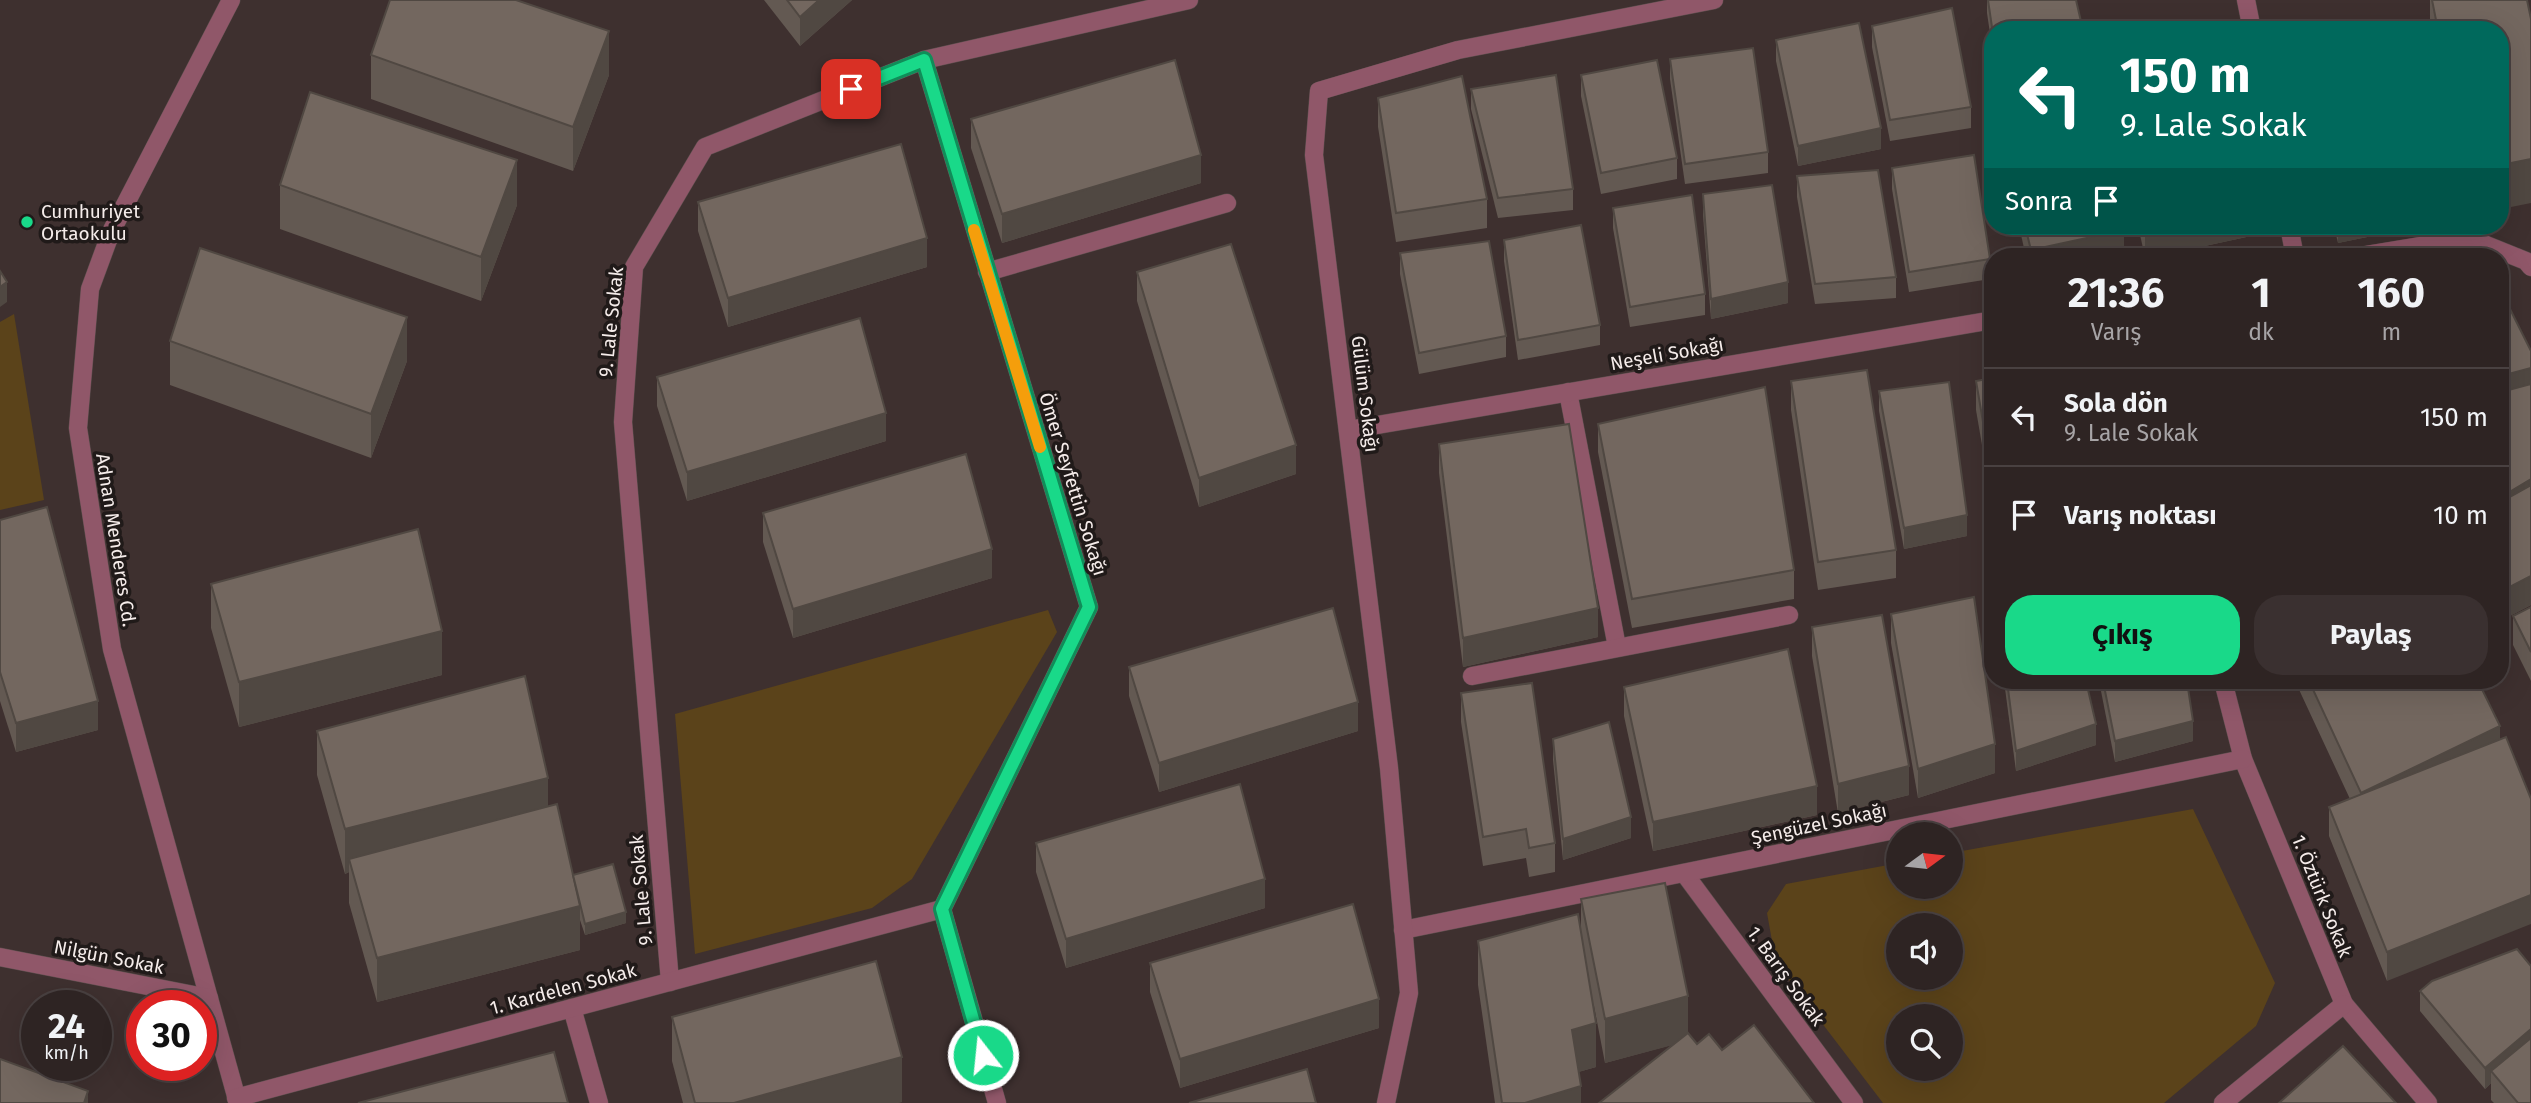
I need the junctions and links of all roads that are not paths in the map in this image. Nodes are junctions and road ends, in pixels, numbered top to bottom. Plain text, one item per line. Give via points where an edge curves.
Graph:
1 (231, 0) edge
2 (1189, 0) edge
3 (1713, 0) edge
4 (2246, 0) edge
5 (2250, 21) edge
6 (924, 60) junction
7 (1227, 203) dead end
8 (2406, 248) edge
9 (2495, 248) edge
10 (2509, 254) edge
11 (2531, 267) edge
12 (987, 272) junction
13 (1984, 322) edge
14 (1568, 392) junction
15 (1348, 430) junction
16 (1789, 615) dead end
17 (1617, 647) junction
18 (1472, 676) dead end
19 (2225, 689) edge
20 (2243, 759) junction
21 (1684, 873) junction
22 (942, 909) junction
23 (1403, 930) junction
24 (0, 957) edge
25 (670, 982) junction
26 (168, 990) edge
27 (207, 990) edge
28 (2344, 1004) junction
29 (572, 1008) junction
30 (217, 1027) edge
31 (237, 1101) edge
32 (598, 1103) edge
33 (997, 1103) edge
34 (1386, 1103) edge
35 (1854, 1103) edge
36 (2223, 1103) edge
37 (2428, 1103) edge

1 - 27 street, Adnan Menderes Cd. via 111,232 90,289 78,428 112,649
2 - 6 street, 9. Lale Sokak
3 - 15 street, Gülüm Sokağı via 1458,50 1319,91 1314,155
4 - 5 street
6 - 12 street, Ömer Seyfettin Sokağı
6 - 25 street, 9. Lale Sokak via 705,147 634,267 623,422
7 - 12 street
8 - 9 street via 2469,237
10 - 11 street
12 - 22 street, Ömer Seyfettin Sokağı via 1089,607
13 - 14 street, Neşeli Sokağı
14 - 15 street, Neşeli Sokağı
14 - 17 street
15 - 23 street, Gülüm Sokağı via 1389,768
16 - 17 street
17 - 18 street
19 - 20 street, 1. Öztürk Sokak
20 - 21 street, Şengüzel Sokağı
20 - 28 street, 1. Öztürk Sokak
21 - 23 street, Şengüzel Sokağı
21 - 35 street, 1. Barış Sokak
22 - 25 street, 1. Kardelen Sokak
22 - 33 street
23 - 34 street, Gülüm Sokağı via 1409,993
24 - 26 street, Nilgün Sokak
25 - 29 street, 1. Kardelen Sokak
28 - 36 street
28 - 37 street, 1. Öztürk Sokak
29 - 31 street, 1. Kardelen Sokak
29 - 32 street
30 - 31 street, Adnan Menderes Cd.

